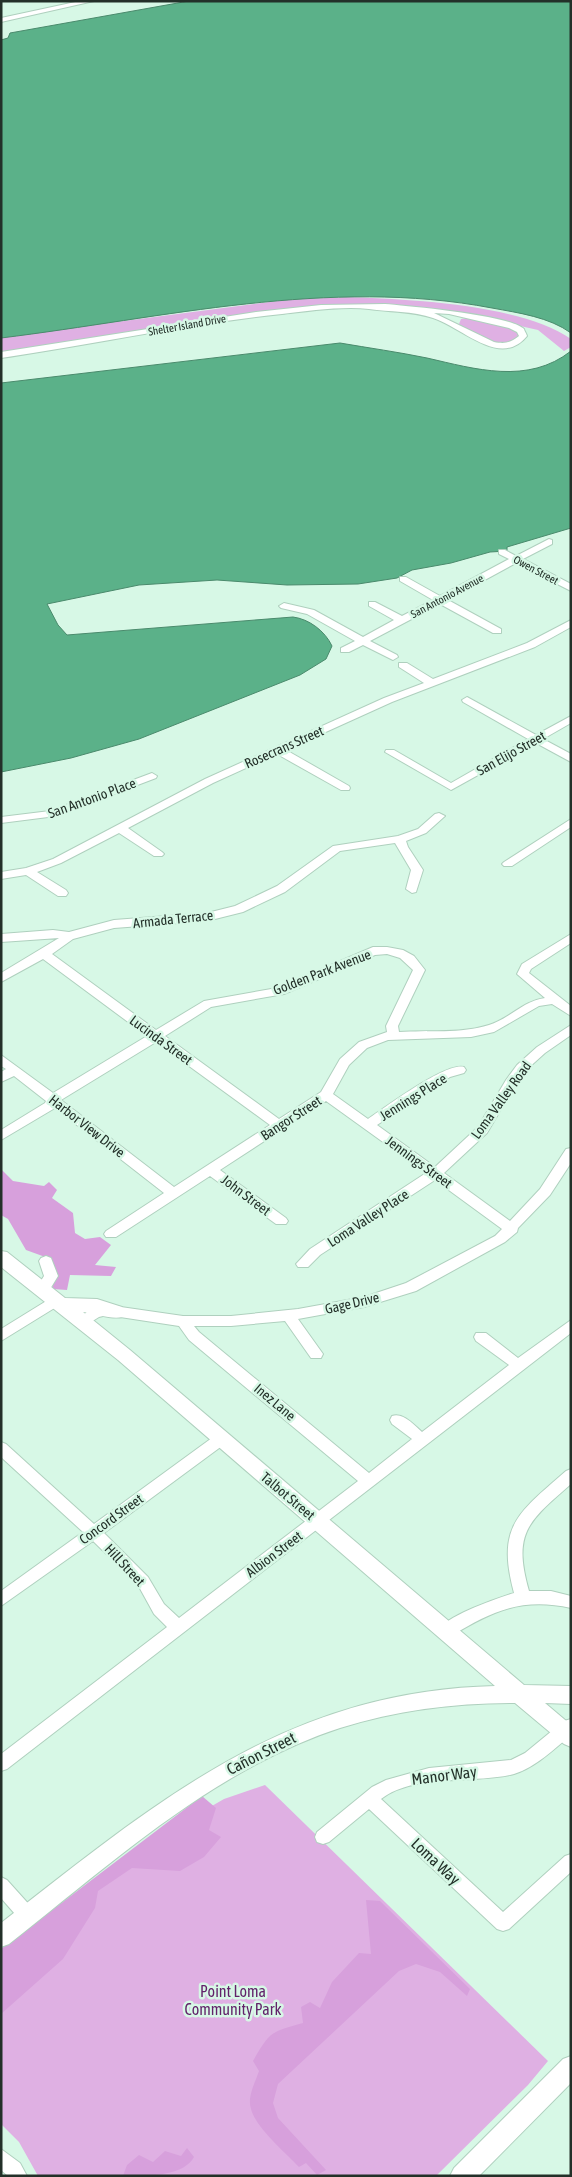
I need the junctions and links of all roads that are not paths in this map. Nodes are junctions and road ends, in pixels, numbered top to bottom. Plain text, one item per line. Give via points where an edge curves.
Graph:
1 (91, 1) edge
2 (1, 20) edge
3 (374, 308) junction
4 (469, 316) junction
5 (454, 323) junction
6 (1, 355) edge
7 (549, 542) dead end
8 (502, 552) dead end
9 (516, 559) junction
10 (403, 578) dead end
11 (571, 588) edge
12 (440, 599) junction
13 (372, 604) dead end
14 (284, 606) dead end
15 (402, 620) junction
16 (571, 623) edge
17 (497, 631) dead end
18 (362, 640) junction
19 (345, 650) dead end
20 (393, 657) dead end
21 (403, 665) dead end
22 (430, 682) junction
23 (467, 700) dead end
24 (571, 719) edge
25 (536, 740) junction
26 (278, 750) junction
27 (390, 752) dead end
28 (571, 759) edge
29 (152, 776) dead end
30 (345, 788) dead end
31 (440, 816) dead end
32 (1, 820) edge
33 (571, 822) edge
34 (120, 828) junction
35 (400, 839) junction
36 (158, 854) dead end
37 (508, 864) dead end
38 (28, 872) junction
39 (1, 876) edge
40 (412, 889) dead end
41 (62, 893) dead end
42 (70, 936) junction
43 (1, 938) edge
44 (571, 938) edge
45 (44, 954) junction
46 (1, 978) edge
47 (553, 1000) junction
48 (571, 1012) edge
49 (571, 1029) edge
50 (393, 1035) junction
51 (156, 1036) junction
52 (1, 1059) edge
53 (15, 1070) junction
54 (460, 1070) dead end
55 (1, 1078) edge
56 (326, 1095) junction
57 (53, 1099) junction
58 (368, 1125) junction
59 (279, 1126) junction
60 (1, 1136) edge
61 (571, 1152) edge
62 (211, 1170) junction
63 (435, 1174) junction
64 (174, 1194) junction
65 (281, 1221) dead end
66 (512, 1229) junction
67 (111, 1234) dead end
68 (1, 1257) edge
69 (46, 1261) dead end
70 (303, 1264) dead end
71 (53, 1298) junction
72 (116, 1312) junction
73 (288, 1315) junction
74 (183, 1321) junction
75 (83, 1322) junction
76 (571, 1325) edge
77 (98, 1334) junction
78 (1, 1336) edge
79 (481, 1337) dead end
80 (316, 1354) dead end
81 (518, 1365) junction
82 (397, 1420) dead end
83 (221, 1439) junction
84 (423, 1440) junction
85 (1, 1448) edge
86 (571, 1475) edge
87 (369, 1481) junction
88 (318, 1521) junction
89 (93, 1532) junction
90 (523, 1598) junction
91 (1, 1600) edge
92 (571, 1602) edge
93 (177, 1627) junction
94 (446, 1631) junction
95 (517, 1693) junction
96 (571, 1695) edge
97 (569, 1731) edge
98 (1, 1764) edge
99 (369, 1799) junction
100 (323, 1837) dead end
101 (571, 1861) edge
102 (1, 1885) edge
103 (28, 1916) junction
104 (1, 1937) edge
105 (571, 2068) edge
106 (462, 2176) edge

1 - 2 street
3 - 4 street, Shelter Island Drive via 417,309
3 - 5 street, Shelter Island Drive via 422,313
3 - 6 street, Shelter Island Drive via 317,308 254,314
4 - 5 street via 458,318
4 - 5 street, Shelter Island Drive via 514,326 521,331 522,338 509,345 489,345
7 - 9 street, San Antonio Avenue
8 - 9 street, Owen Street
9 - 11 street, Owen Street
9 - 12 street, San Antonio Avenue
10 - 12 street
12 - 15 street, San Antonio Avenue
12 - 17 street
13 - 15 street
14 - 18 street via 310,612
15 - 18 street, San Antonio Avenue
16 - 22 street, Rosecrans Street via 530,645
18 - 19 street, San Antonio Avenue
18 - 20 street
21 - 22 street
22 - 26 street, Rosecrans Street
23 - 25 street
24 - 25 street, San Elijo Street
25 - 27 street, San Elijo Street via 451,787
25 - 28 street
26 - 30 street
26 - 34 street, Rosecrans Street via 209,781
29 - 32 street, San Antonio Place via 52,814
31 - 35 street, Armada Terrace via 422,831
33 - 37 street
34 - 36 street
34 - 38 street, Rosecrans Street via 57,861
35 - 40 street via 417,870
35 - 42 street, Armada Terrace via 338,848 281,889 239,909 207,917 114,924
38 - 39 street, Rosecrans Street
38 - 41 street
42 - 43 street, Armada Terrace
42 - 45 street
44 - 47 street via 523,972
45 - 46 street
45 - 51 street, Lucinda Street
47 - 48 street
47 - 50 street, Bangor Street via 536,1003 494,1028 471,1033
49 - 63 street, Loma Valley Road via 526,1062 478,1136
50 - 51 street, Golden Park Avenue via 392,1026 419,970 414,962 388,950 373,951 280,990 208,1004
50 - 56 street, Bangor Street via 349,1055
51 - 57 street, Golden Park Avenue
51 - 59 street, Lucinda Street
52 - 53 street, Harbor View Drive
53 - 55 street
53 - 57 street, Harbor View Drive
54 - 58 street, Jennings Place via 446,1074
56 - 58 street, Jennings Street
56 - 59 street, Bangor Street
57 - 60 street, Golden Park Avenue via 50,1106
57 - 64 street, Harbor View Drive
58 - 63 street, Jennings Street
59 - 62 street, Bangor Street
61 - 66 street, Gage Drive via 545,1192
62 - 64 street, Bangor Street
62 - 65 street, John Street
63 - 66 street, Jennings Street
63 - 70 street, Loma Valley Place via 315,1252
64 - 67 street, Bangor Street
66 - 73 street, Gage Drive via 488,1246 411,1287 364,1302
68 - 71 main road, Talbot Street
69 - 71 street
71 - 72 main road
71 - 75 main road, Talbot Street
71 - 78 street
72 - 74 street, Gage Drive
72 - 75 street, Gage Drive via 101,1310
72 - 77 main road via 101,1319
73 - 74 street, Gage Drive
73 - 80 street
74 - 87 street, Inez Lane via 200,1341
75 - 77 main road, Talbot Street
76 - 81 street, Albion Street
77 - 83 main road, Talbot Street
79 - 81 street
81 - 84 street, Albion Street
82 - 84 street
83 - 88 main road, Talbot Street
83 - 89 street, Concord Street
84 - 87 street, Albion Street
85 - 89 street, Hill Street
86 - 90 street via 528,1514 517,1529 514,1559
87 - 88 street, Albion Street
88 - 93 street, Albion Street
88 - 94 main road, Talbot Street
89 - 91 street, Concord Street
89 - 93 street, Hill Street via 142,1581 159,1609
90 - 92 street via 544,1597
90 - 94 street via 493,1607
93 - 98 street, Albion Street
94 - 95 main road, Talbot Street
95 - 96 main road, Cañon Street
95 - 97 main road, Talbot Street
95 - 103 main road, Cañon Street via 439,1698 393,1705 333,1721 273,1745 177,1801
97 - 99 street, Manor Way via 514,1767 416,1777 392,1785
99 - 100 street, Manor Way
99 - 101 street, Loma Way via 503,1923
102 - 103 street
103 - 104 main road, Cañon Street
105 - 106 main road

